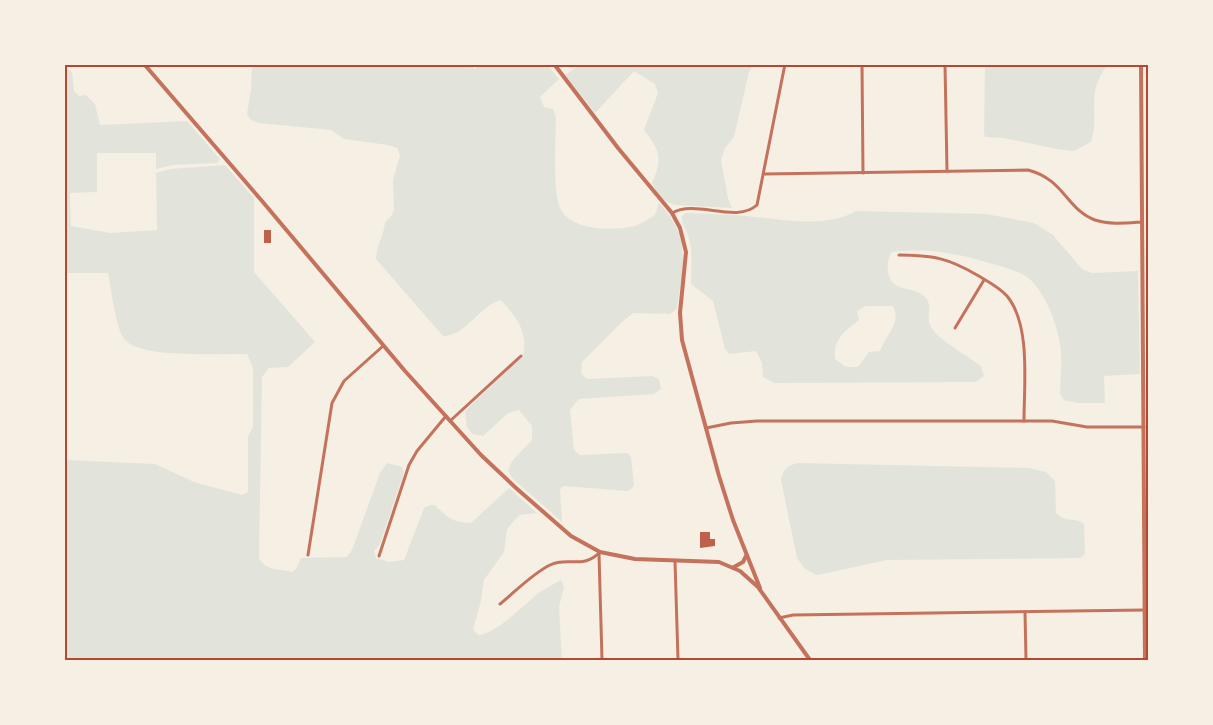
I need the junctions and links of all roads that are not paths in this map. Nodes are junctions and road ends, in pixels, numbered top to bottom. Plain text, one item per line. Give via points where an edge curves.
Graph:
1 (144, 64) edge
2 (554, 64) edge
3 (785, 64) edge
4 (862, 64) edge
5 (945, 64) edge
6 (1141, 64) edge
7 (1142, 107) junction
8 (1149, 107) edge
9 (947, 171) junction
10 (863, 173) junction
11 (764, 174) junction
12 (1149, 189) edge
13 (1142, 190) junction
14 (672, 213) junction
15 (1142, 222) junction
16 (899, 255) dead end
17 (1143, 259) junction
18 (1149, 259) edge
19 (984, 280) junction
20 (955, 328) dead end
21 (1146, 338) edge
22 (383, 346) junction
23 (521, 356) dead end
24 (446, 416) junction
25 (450, 421) junction
26 (1024, 421) junction
27 (1144, 427) junction
28 (705, 428) junction
29 (1146, 487) edge
30 (600, 552) junction
31 (308, 555) dead end
32 (380, 556) dead end
33 (747, 556) junction
34 (675, 561) junction
35 (733, 567) junction
36 (763, 594) junction
37 (500, 604) dead end
38 (1145, 610) junction
39 (1025, 612) junction
40 (779, 618) junction
41 (602, 660) edge
42 (678, 660) edge
43 (810, 660) edge
44 (1026, 660) edge
45 (1145, 660) edge

1 - 22 street
2 - 14 street
3 - 11 street
4 - 10 street
5 - 9 street
6 - 7 street
7 - 8 street
7 - 13 street
9 - 10 street
9 - 15 street via 1037,172 1051,179 1088,216 1111,223
10 - 11 street
11 - 14 street via 754,208 740,212 682,208
12 - 13 street
13 - 15 street
14 - 28 street via 686,246 681,332
15 - 17 street
16 - 19 street via 946,259
17 - 18 street
17 - 21 street
19 - 20 street
19 - 26 street via 1007,297 1020,319
21 - 27 street
22 - 24 street
22 - 31 street via 344,381 332,403
23 - 25 street
24 - 25 street
24 - 32 street via 409,465
25 - 30 street via 539,509 571,536
26 - 27 street
26 - 28 street via 757,421
27 - 29 street
28 - 33 street
29 - 38 street
30 - 34 street via 635,560
30 - 37 street via 587,561 552,564
30 - 41 street
33 - 35 street
33 - 36 street
34 - 35 street via 720,562
34 - 42 street
35 - 36 street
36 - 40 street
38 - 39 street
38 - 45 street
39 - 40 street
39 - 44 street
40 - 43 street

